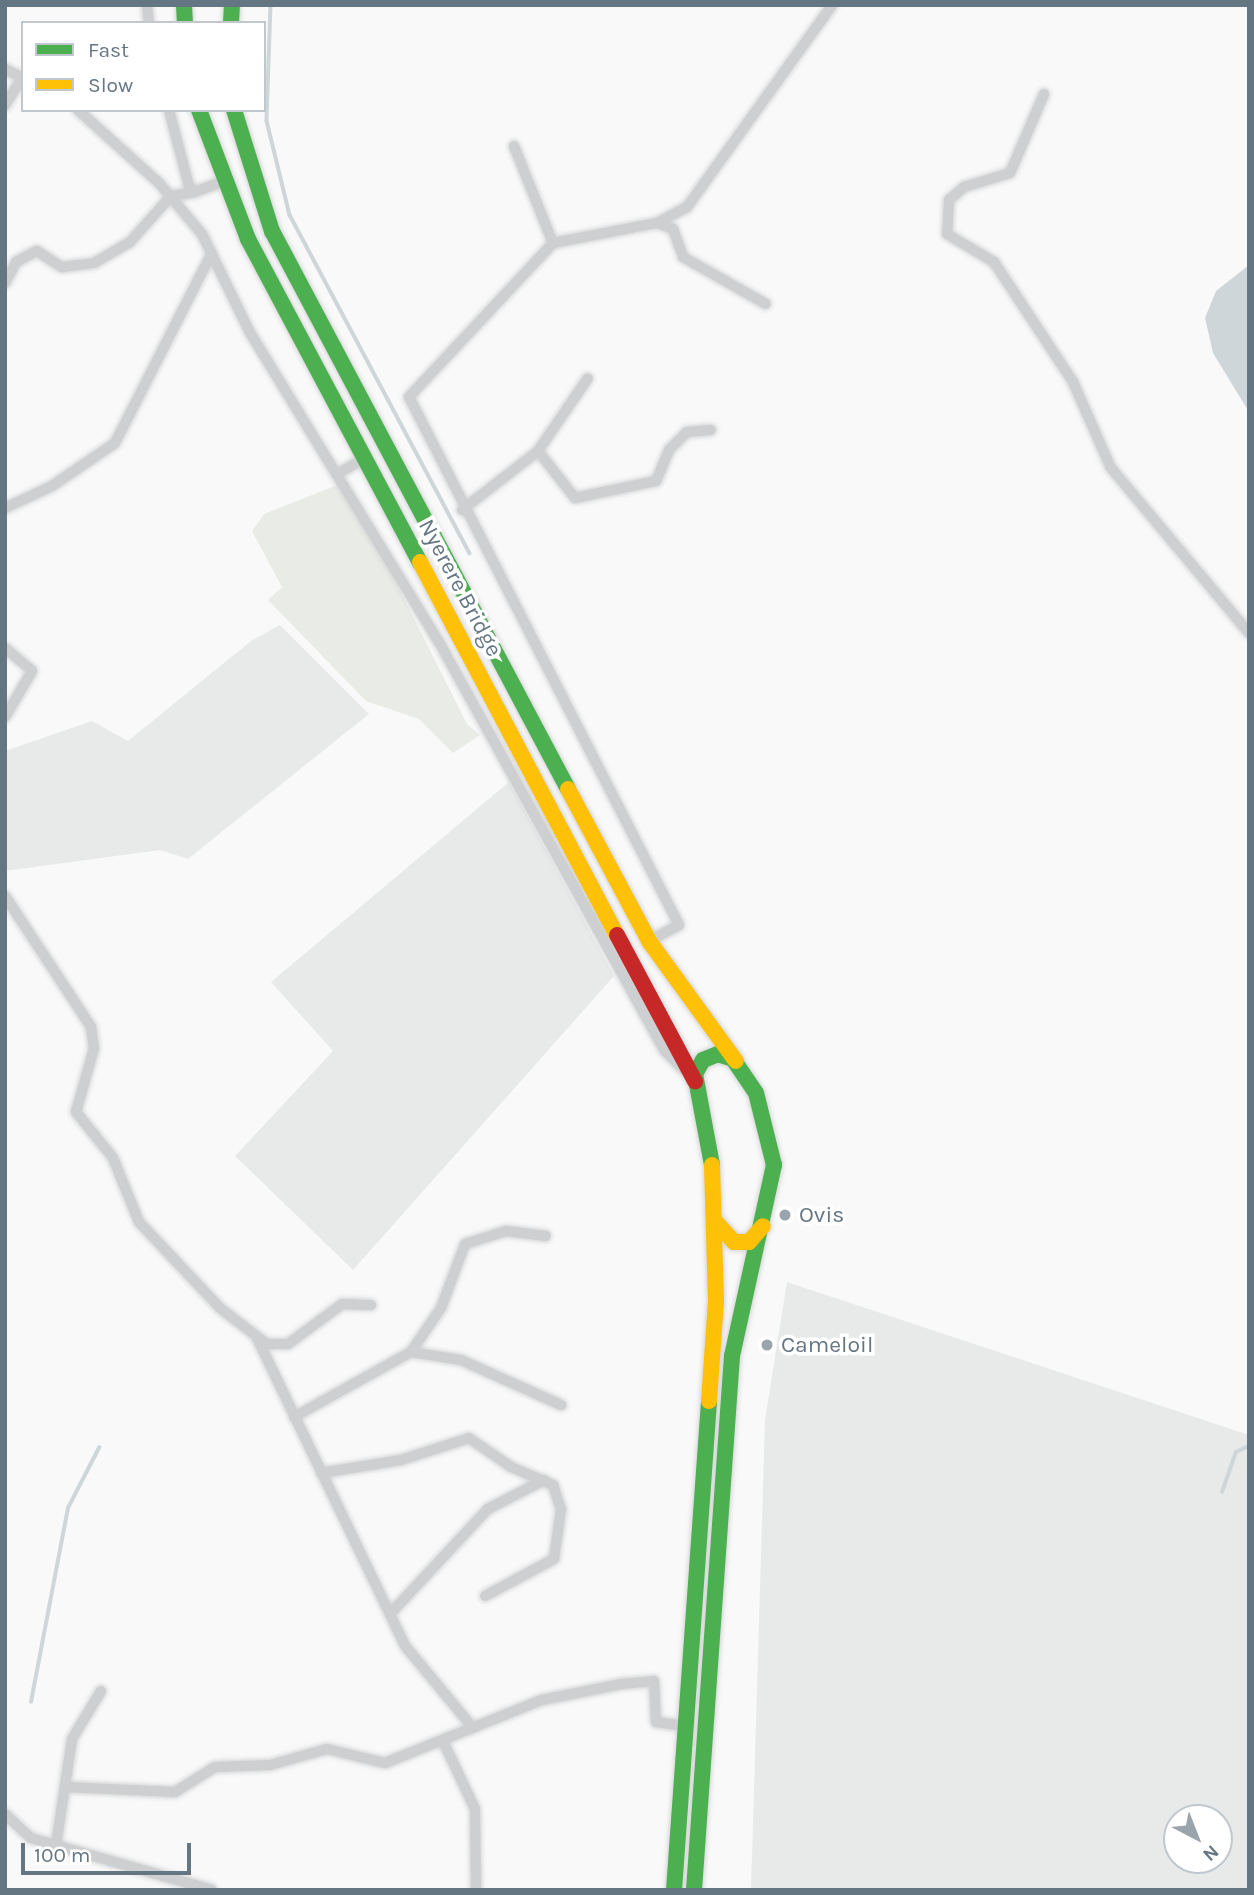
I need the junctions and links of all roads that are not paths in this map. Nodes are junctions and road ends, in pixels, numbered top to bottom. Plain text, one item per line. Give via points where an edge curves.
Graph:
1 (832, 5) edge
2 (5, 69) edge
3 (21, 77) edge
4 (21, 80) edge
5 (1044, 94) dead end
6 (5, 105) edge
7 (80, 112) edge
8 (170, 112) edge
9 (200, 112) edge
10 (235, 112) edge
11 (514, 146) dead end
12 (223, 181) junction
13 (195, 192) junction
14 (171, 196) junction
15 (657, 223) junction
16 (553, 243) junction
17 (212, 253) junction
18 (5, 283) edge
19 (766, 304) dead end
20 (589, 378) dead end
21 (711, 430) dead end
22 (538, 450) junction
23 (365, 458) junction
24 (339, 473) junction
25 (5, 509) edge
26 (462, 510) junction
27 (1249, 633) edge
28 (5, 648) edge
29 (5, 717) edge
30 (5, 896) edge
31 (649, 941) junction
32 (739, 1065) junction
33 (695, 1081) junction
34 (715, 1217) junction
35 (765, 1221) junction
36 (546, 1236) dead end
37 (372, 1305) dead end
38 (257, 1337) junction
39 (411, 1352) junction
40 (561, 1405) dead end
41 (294, 1418) junction
42 (321, 1473) junction
43 (544, 1480) junction
44 (485, 1596) dead end
45 (390, 1614) junction
46 (101, 1691) dead end
47 (683, 1726) junction
48 (473, 1728) junction
49 (443, 1741) junction
50 (65, 1787) junction
51 (5, 1814) edge
52 (56, 1845) junction
53 (212, 1890) edge
54 (476, 1890) edge
55 (674, 1890) edge
56 (694, 1890) edge

1 - 15 street via 702,192
2 - 3 street
4 - 6 street
5 - 27 street via 1010,173 964,187 949,200 947,234 994,262 1073,382 1111,468
7 - 14 street
8 - 13 street
9 - 12 main road, Nyerere Bridge
10 - 31 main road, Nyerere Bridge via 272,231
11 - 16 street
12 - 13 street
12 - 23 main road, Nyerere Bridge
13 - 14 street
14 - 17 street
14 - 18 street via 130,242 108,256 74,269 37,251 16,262
15 - 16 street
15 - 19 street via 673,229 683,257
16 - 26 street via 409,397
17 - 24 street via 249,331
17 - 25 street via 115,443 52,486
20 - 22 street
21 - 22 street via 687,432 669,450 656,481 575,498
22 - 26 street
23 - 24 street
23 - 33 main road, Nyerere Bridge
24 - 33 street via 665,1051
26 - 31 street via 679,925
28 - 29 street via 32,671
30 - 38 street via 91,1027 94,1048 74,1102 86,1129 113,1158 127,1204 220,1308
31 - 32 main road, Nyerere Bridge
32 - 33 main road via 726,1055 710,1056 698,1066
32 - 35 main road, Nyerere Bridge via 773,1142
33 - 34 main road, Nyerere Bridge via 710,1137
34 - 35 main road via 722,1235 741,1243 755,1238
34 - 47 main road, Nyerere Bridge via 716,1301
35 - 56 main road, Nyerere Bridge via 732,1356
36 - 39 street via 506,1231 465,1244 441,1308
37 - 38 street via 342,1304 279,1348
38 - 41 street
39 - 40 street via 461,1360
39 - 41 street
41 - 42 street
42 - 43 street via 401,1460 469,1438
42 - 45 street
43 - 44 street via 560,1493 554,1559
43 - 45 street via 488,1509
45 - 48 street via 422,1669
46 - 50 street via 72,1739
47 - 48 street via 656,1722 653,1681 542,1699
47 - 55 main road, Nyerere Bridge
48 - 49 street
49 - 50 street via 385,1763 327,1749 270,1765 215,1767 164,1794
49 - 54 street via 475,1809
50 - 52 street
51 - 52 street via 31,1838
52 - 53 street

